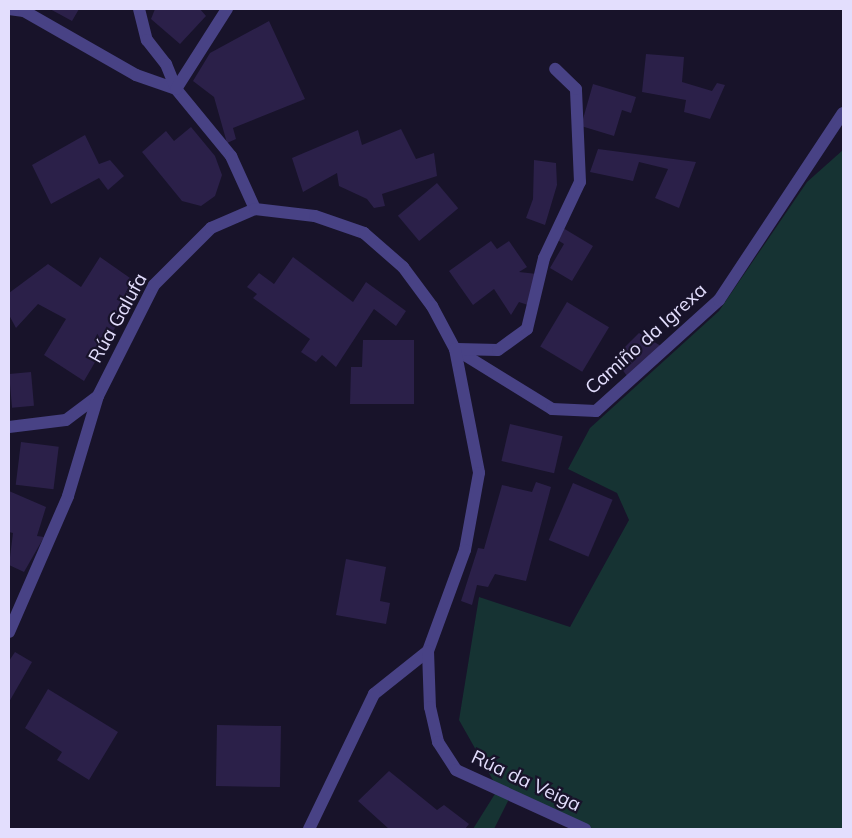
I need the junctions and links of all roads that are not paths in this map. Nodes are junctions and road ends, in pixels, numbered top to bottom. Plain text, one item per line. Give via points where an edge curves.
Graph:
1 (9, 9) edge
2 (139, 9) edge
3 (228, 9) edge
4 (555, 69) dead end
5 (176, 89) junction
6 (843, 113) edge
7 (255, 209) junction
8 (454, 349) junction
9 (98, 396) junction
10 (9, 427) edge
11 (9, 632) edge
12 (428, 651) junction
13 (309, 829) edge
14 (585, 829) edge

1 - 5 street via 24,10 136,75
2 - 5 street via 147,40 166,64
3 - 5 street
4 - 8 street via 576,89 580,182 544,258 527,329 498,350
5 - 7 street via 231,156
6 - 8 street, Camiño da Igrexa via 720,300 596,411 552,409
7 - 8 street via 315,216 364,233 403,267 432,306
7 - 9 street, Rúa Galufa via 211,228 154,285
8 - 12 street via 479,473 465,550
9 - 10 street, Rúa Galufa via 66,420
9 - 11 street via 68,496
12 - 13 street via 374,694
12 - 14 street, Rúa da Veiga via 430,708 438,742 456,770

